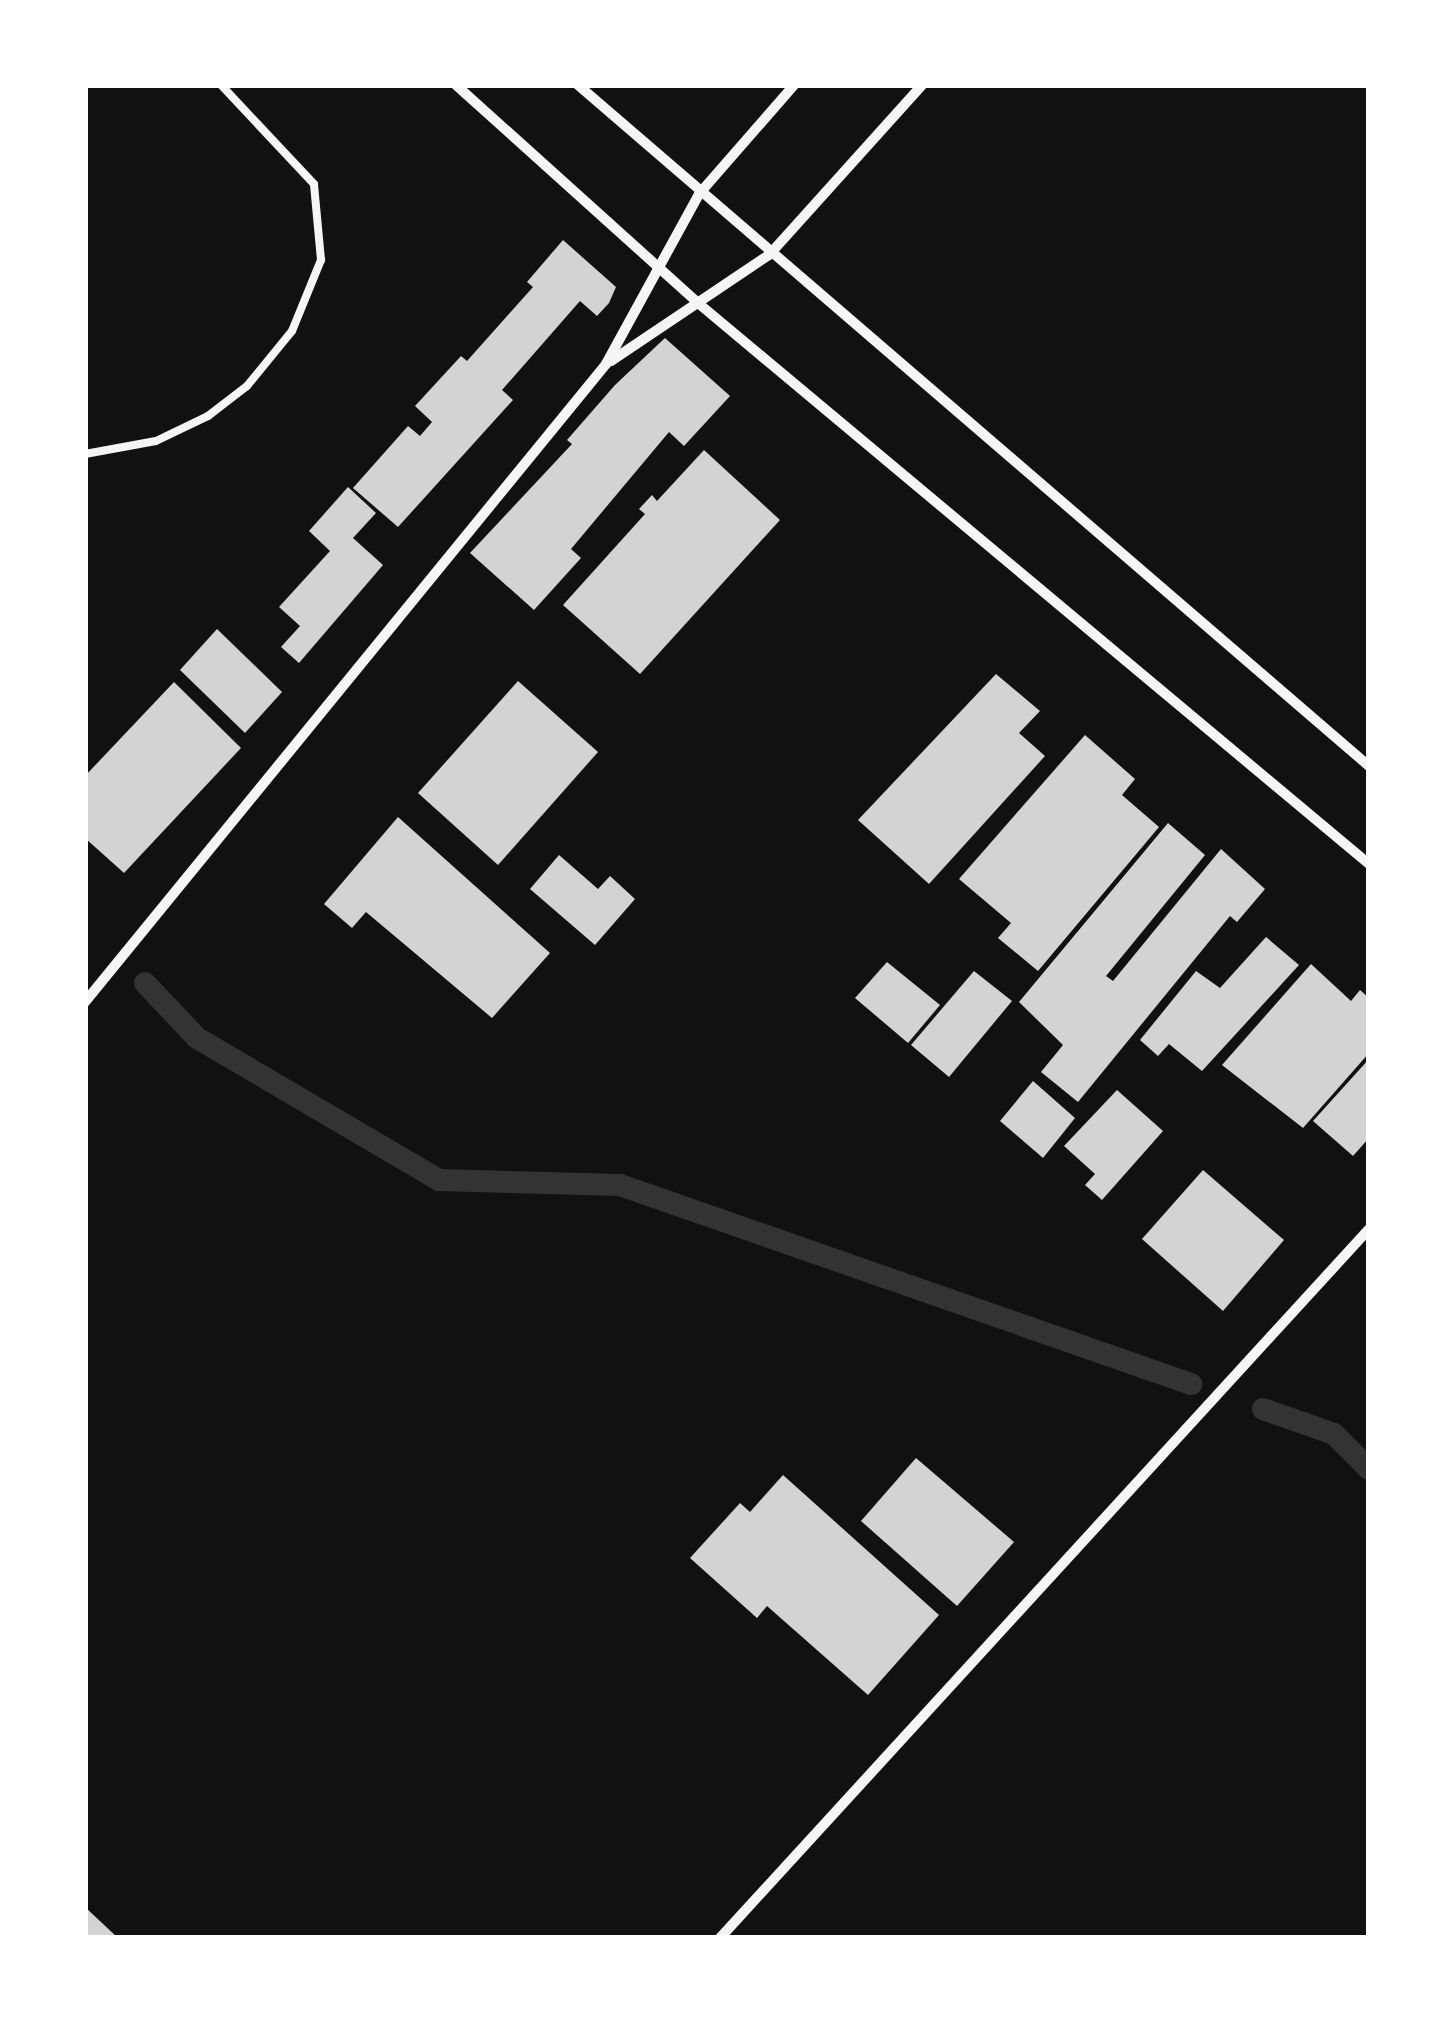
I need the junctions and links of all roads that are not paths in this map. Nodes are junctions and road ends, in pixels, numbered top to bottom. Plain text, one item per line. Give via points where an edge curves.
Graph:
1 (220, 85) edge
2 (456, 85) edge
3 (578, 85) edge
4 (794, 85) edge
5 (922, 85) edge
6 (699, 194) junction
7 (769, 256) junction
8 (659, 267) junction
9 (698, 303) junction
10 (606, 364) junction
11 (85, 454) edge
12 (1369, 766) edge
13 (1369, 864) edge
14 (85, 1002) edge
15 (1369, 1229) edge
16 (720, 1938) edge

1 - 11 lane via 314,184 321,260 292,330 247,386 208,416 156,441
2 - 8 street
3 - 6 street
4 - 6 street
5 - 7 street
6 - 7 street
6 - 8 street
7 - 9 street
7 - 12 street
8 - 9 street
8 - 10 street
9 - 10 street
9 - 13 street
10 - 14 street
15 - 16 street

